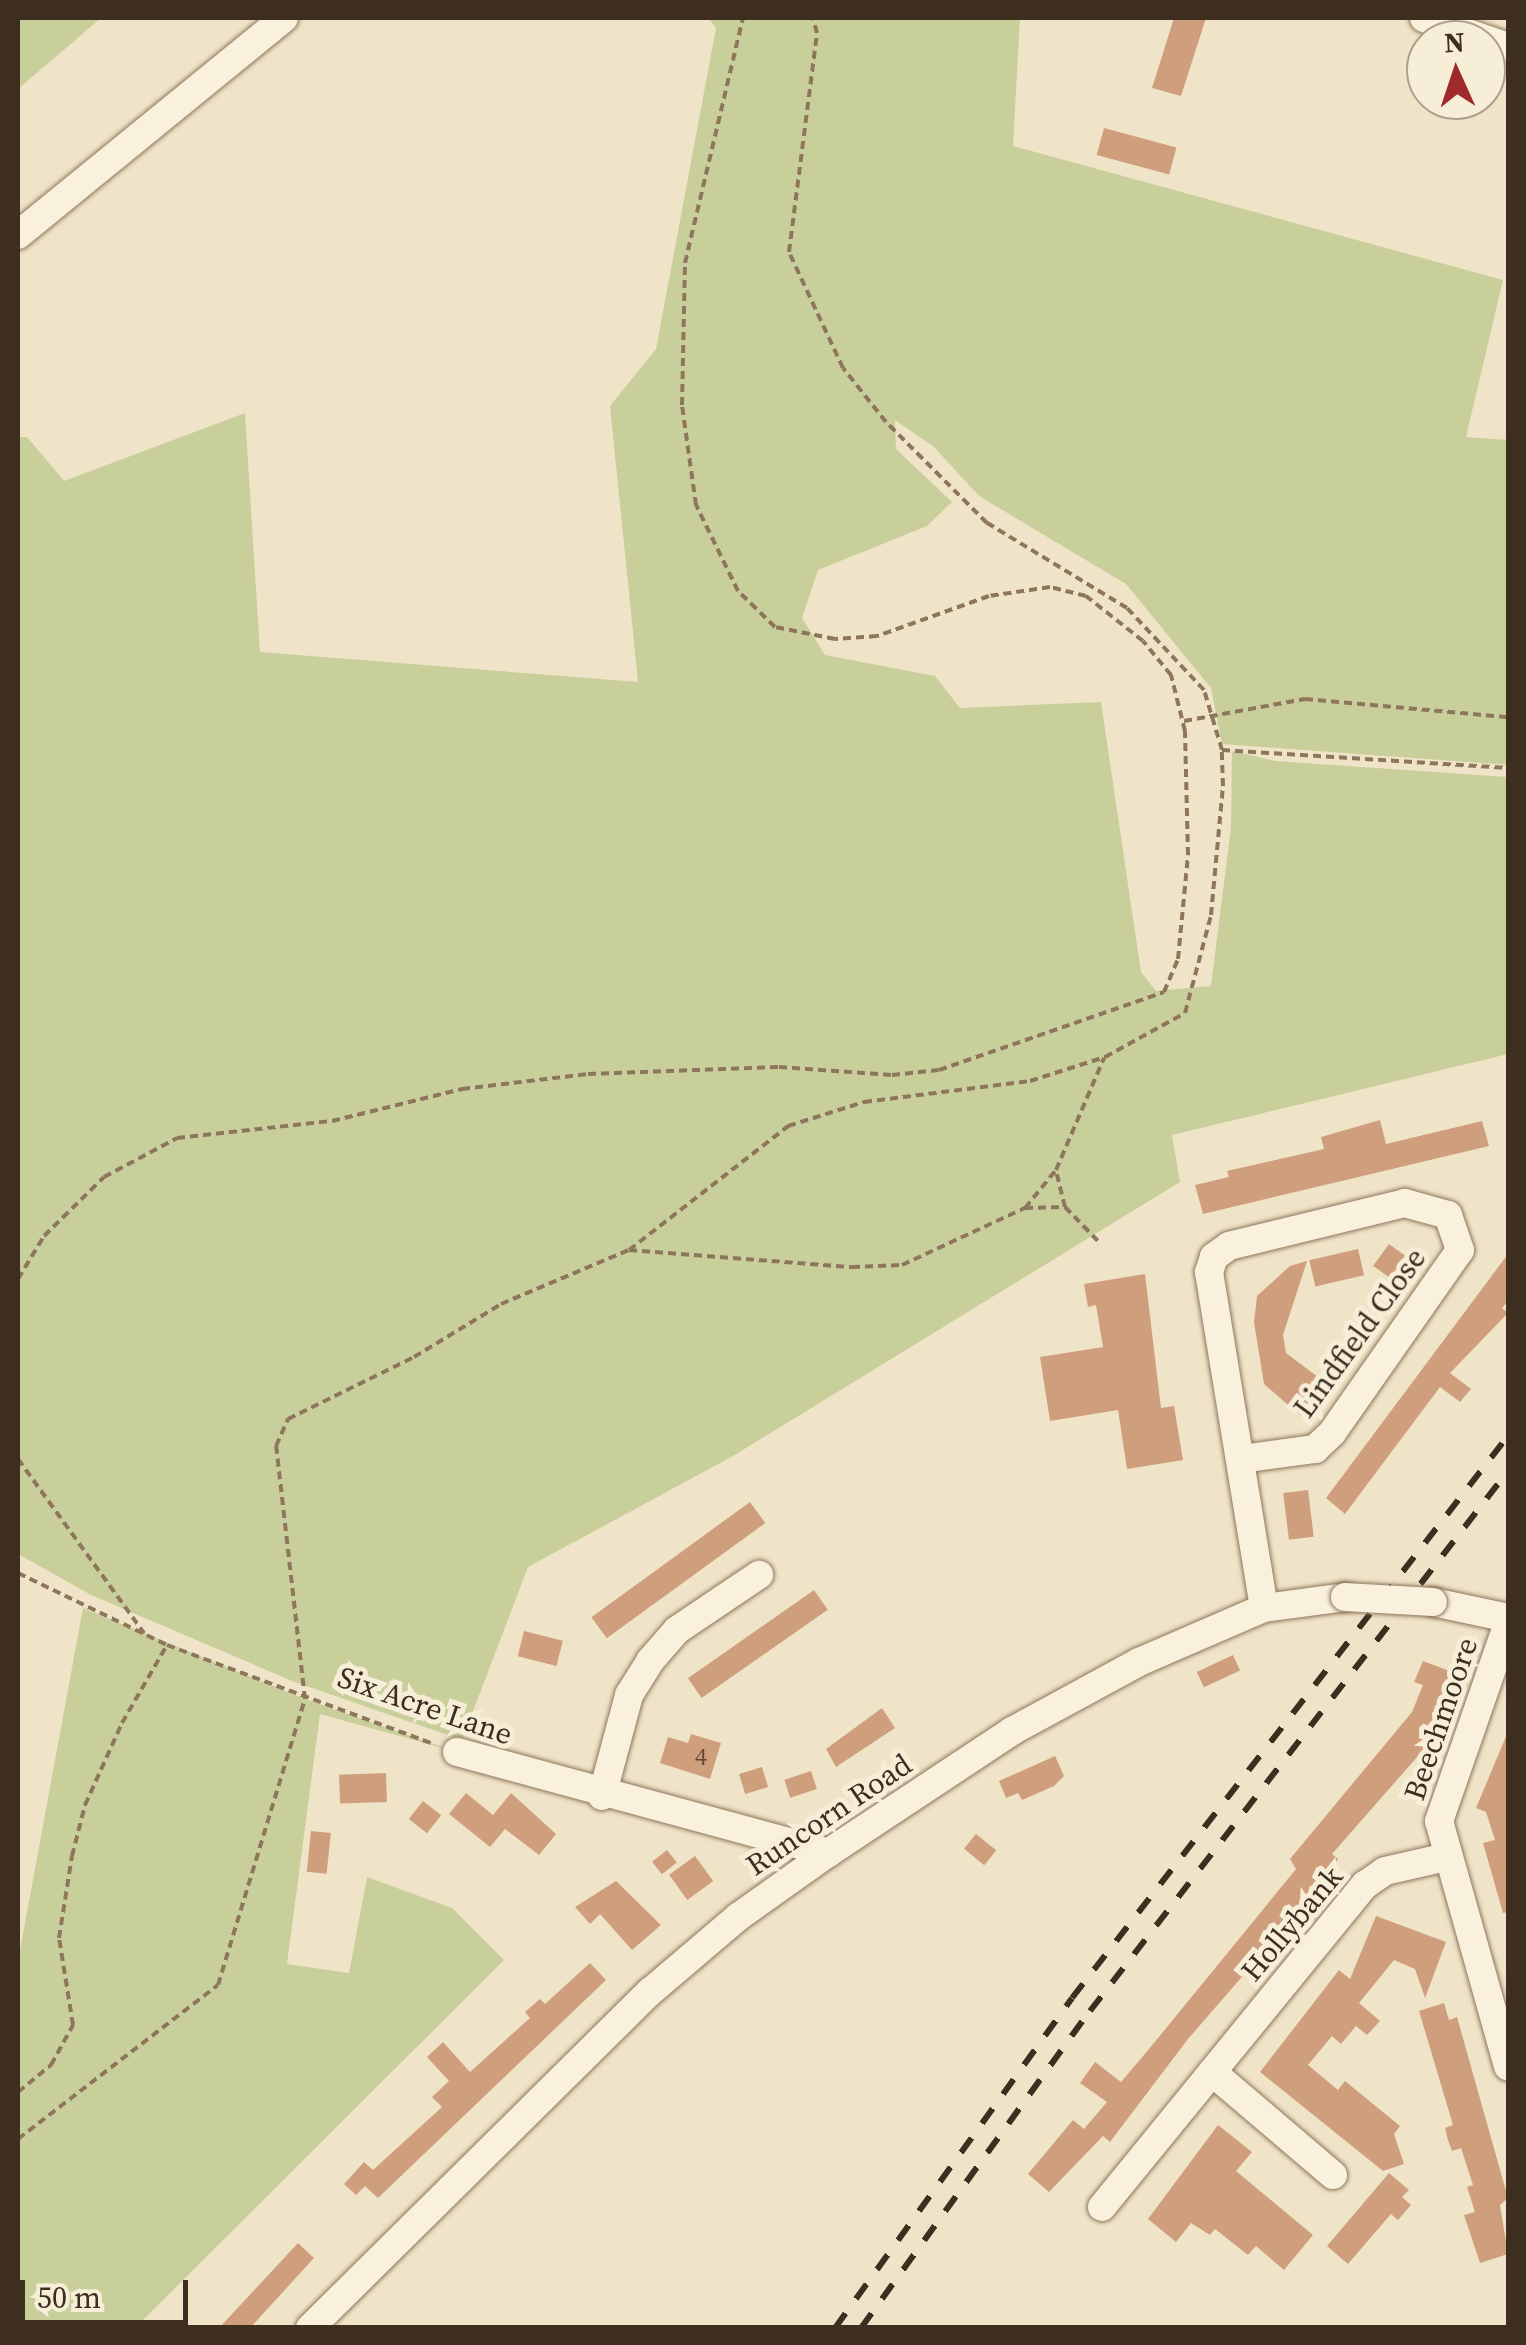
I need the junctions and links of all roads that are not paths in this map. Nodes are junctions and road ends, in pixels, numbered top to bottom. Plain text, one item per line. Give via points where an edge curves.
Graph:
1 (284, 18) edge
2 (1424, 18) edge
3 (1508, 46) edge
4 (18, 236) edge
5 (1241, 1459) junction
6 (759, 1575) dead end
7 (1264, 1608) junction
8 (1508, 1620) edge
9 (457, 1752) road end
10 (602, 1796) junction
11 (828, 1853) junction
12 (1446, 1857) junction
13 (1508, 2067) edge
14 (1212, 2072) junction
15 (1333, 2175) dead end
16 (1102, 2206) dead end
17 (310, 2328) edge

1 - 4 street
2 - 3 street
5 - 5 street, Lindfield Close via 1209,1272 1214,1256 1228,1246 1405,1203 1448,1215 1460,1250 1332,1433 1314,1449
5 - 7 street, Lindfield Close
6 - 10 street via 677,1630 650,1661 629,1695
7 - 8 street, Runcorn Road, bridge via 1345,1597 1434,1602
7 - 11 street, Runcorn Road via 1139,1662 1012,1731
8 - 12 street, Beechmoore via 1447,1784 1439,1821
9 - 10 street, Six Acre Lane
10 - 11 street, Six Acre Lane
11 - 17 street, Runcorn Road via 651,1991 428,2204
12 - 13 street, Beechmoore
12 - 14 street, Hollybank via 1386,1871 1365,1885
14 - 15 street
14 - 16 street, Hollybank

